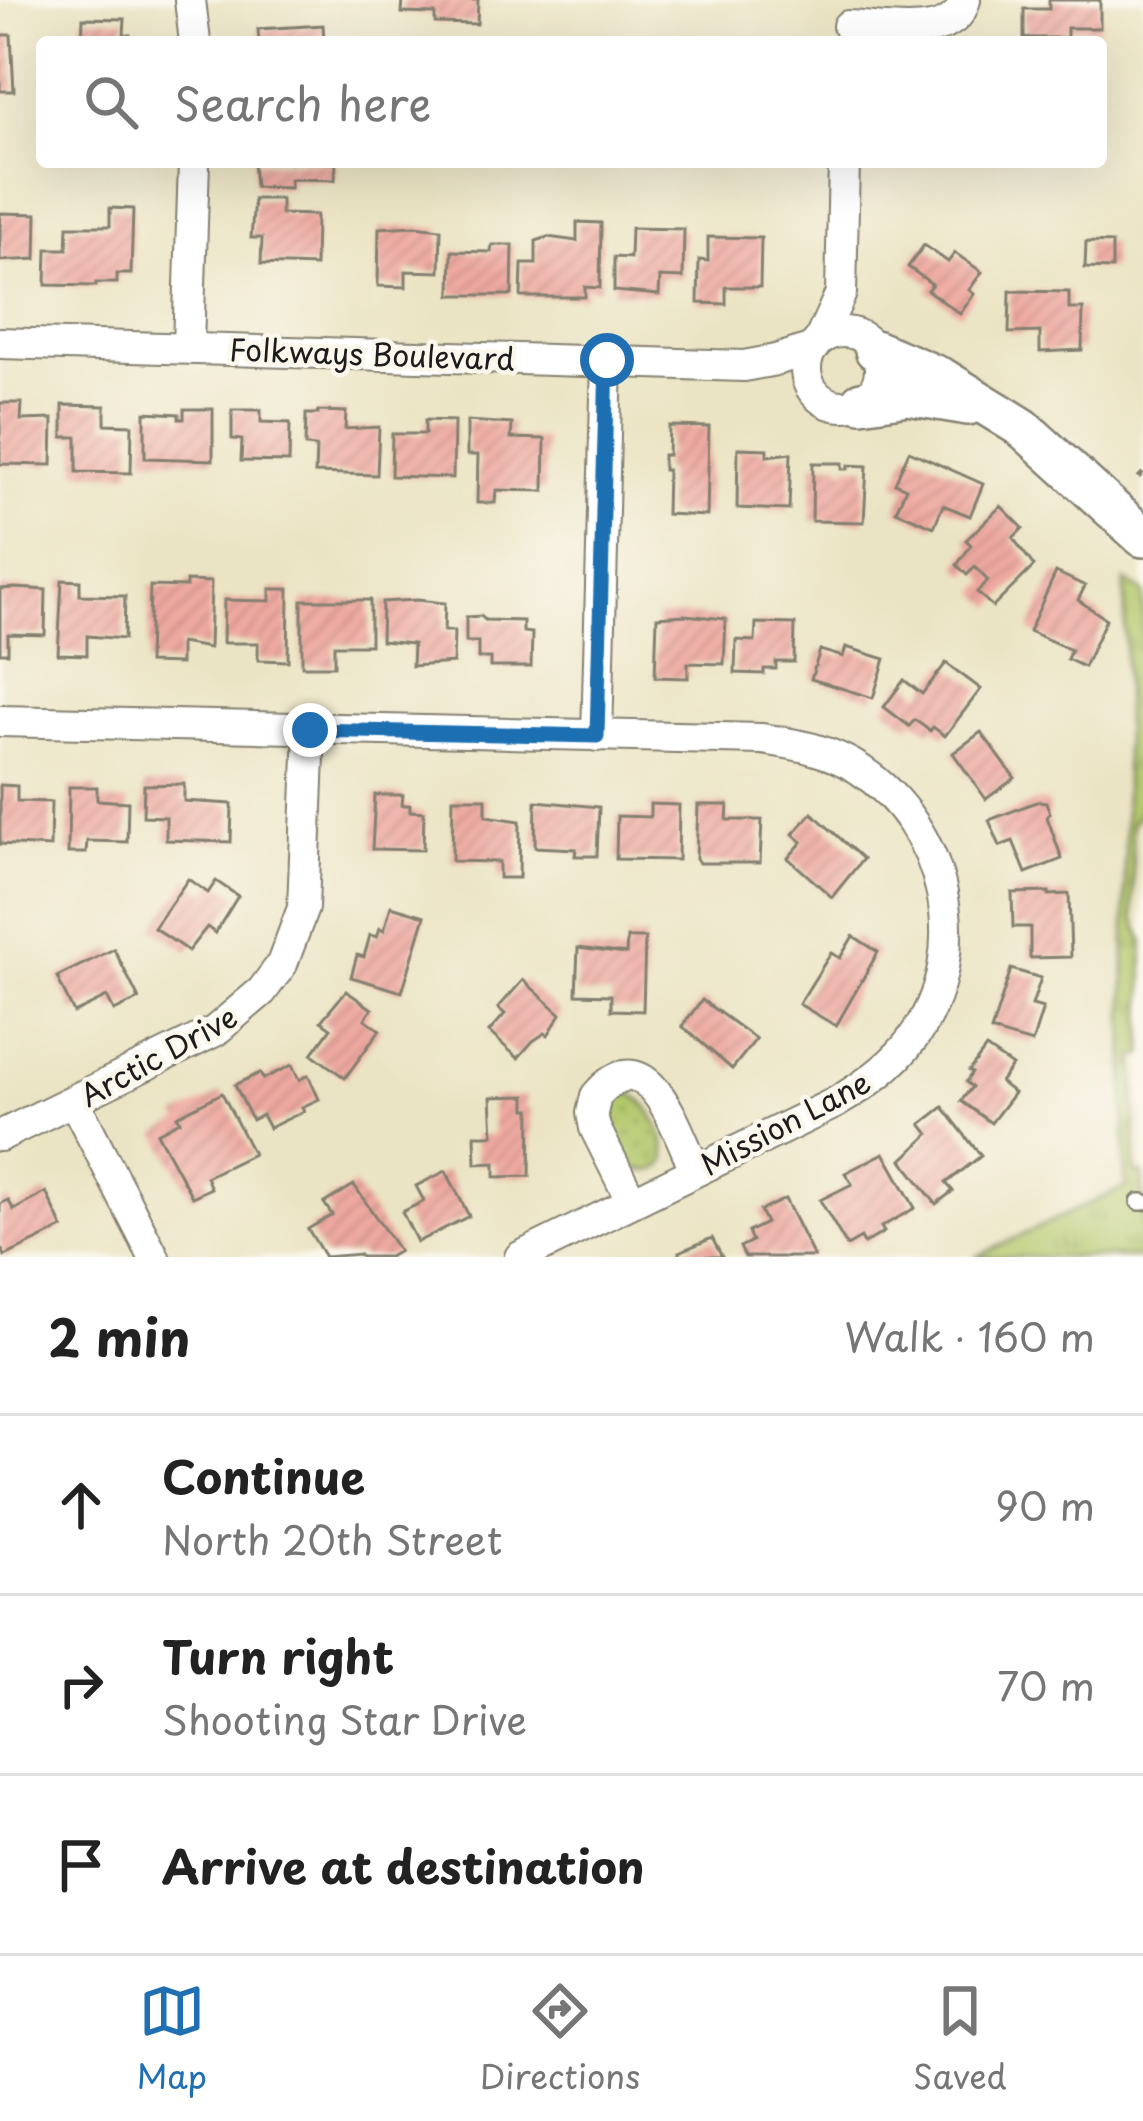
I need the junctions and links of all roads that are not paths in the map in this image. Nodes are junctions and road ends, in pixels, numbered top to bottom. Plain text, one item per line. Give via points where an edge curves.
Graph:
1 (190, 0) edge
2 (965, 0) edge
3 (848, 23) edge
4 (194, 36) edge
5 (194, 168) edge
6 (844, 168) edge
7 (841, 293) junction
8 (0, 343) edge
9 (817, 344) junction
10 (870, 345) junction
11 (188, 347) junction
12 (607, 360) junction
13 (744, 366) junction
14 (816, 395) junction
15 (861, 402) junction
16 (995, 410) junction
17 (1143, 537) edge
18 (0, 721) edge
19 (310, 730) junction
20 (597, 736) junction
21 (74, 1101) junction
22 (0, 1136) edge
23 (695, 1169) junction
24 (631, 1200) junction
25 (154, 1257) edge
26 (520, 1257) edge

1 - 4 street
2 - 3 street via 955,20 936,28
5 - 11 street
6 - 7 street
7 - 9 street
7 - 10 street
8 - 11 street, Folkways Boulevard
9 - 10 street via 842,332
9 - 13 street, Folkways Boulevard
9 - 14 street via 806,372
10 - 15 street via 879,379
10 - 16 street
11 - 12 street, Folkways Boulevard
12 - 13 street, Folkways Boulevard
12 - 20 street
13 - 14 street, Folkways Boulevard
14 - 15 street via 834,405
15 - 16 street via 908,395
16 - 17 street via 1045,444
18 - 19 street, Mission Lane
19 - 20 street, Mission Lane
19 - 21 street, Arctic Drive via 304,894 282,964 215,1031
20 - 23 street, Mission Lane via 762,739 846,762 910,817 943,896 944,965 911,1041 860,1088
21 - 22 street, Arctic Drive
21 - 25 street
23 - 24 street, Mission Lane
23 - 24 street via 656,1089 639,1077 615,1079 596,1096 592,1120
24 - 26 street, Mission Lane

